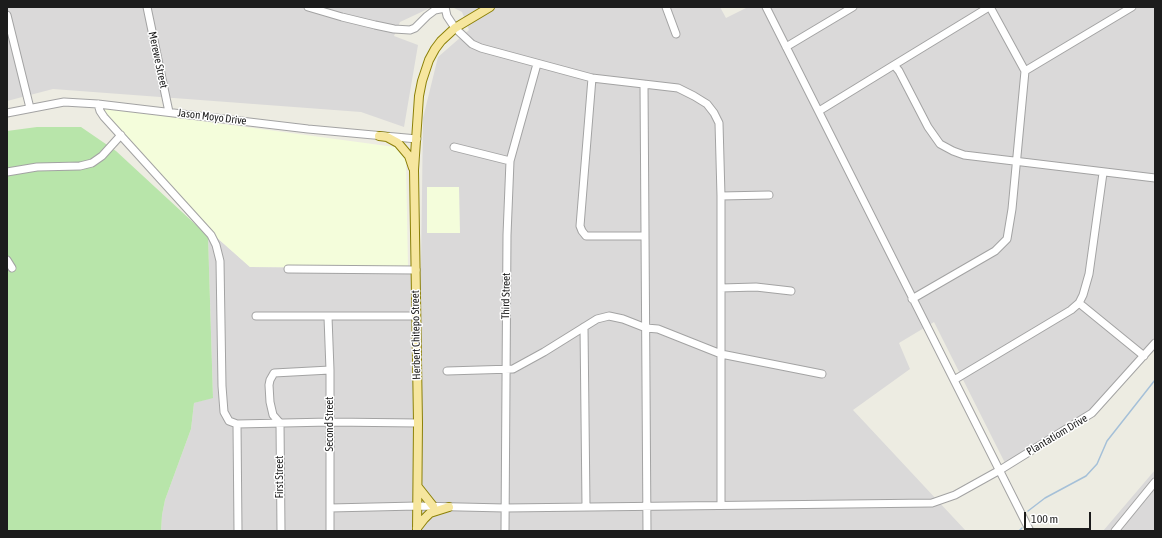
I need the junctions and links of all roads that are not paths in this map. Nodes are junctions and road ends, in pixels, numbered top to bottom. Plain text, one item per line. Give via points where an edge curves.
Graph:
1 (147, 7) edge
2 (308, 7) edge
3 (490, 7) edge
4 (666, 7) edge
5 (766, 7) edge
6 (853, 7) edge
7 (989, 7) edge
8 (1132, 7) edge
9 (445, 8) edge
10 (7, 15) edge
11 (455, 28) junction
12 (676, 34) dead end
13 (786, 47) junction
14 (537, 64) junction
15 (894, 65) junction
16 (1025, 71) junction
17 (592, 78) junction
18 (644, 84) junction
19 (98, 104) junction
20 (30, 108) junction
21 (819, 111) junction
22 (169, 112) junction
23 (7, 113) edge
24 (121, 135) junction
25 (379, 136) junction
26 (417, 139) junction
27 (454, 147) dead end
28 (510, 161) junction
29 (1017, 161) junction
30 (414, 170) junction
31 (7, 172) edge
32 (1103, 173) junction
33 (1155, 178) edge
34 (769, 195) dead end
35 (721, 196) junction
36 (645, 236) junction
37 (7, 260) edge
38 (12, 268) dead end
39 (288, 269) dead end
40 (416, 270) junction
41 (721, 288) junction
42 (791, 291) dead end
43 (912, 299) junction
44 (1079, 303) junction
45 (256, 316) dead end
46 (328, 316) junction
47 (416, 316) junction
48 (584, 327) junction
49 (646, 328) junction
50 (1155, 343) edge
51 (721, 354) junction
52 (1144, 356) junction
53 (330, 370) junction
54 (506, 370) junction
55 (447, 371) dead end
56 (822, 374) dead end
57 (954, 380) junction
58 (229, 421) junction
59 (330, 422) junction
60 (280, 423) junction
61 (418, 423) junction
62 (237, 424) junction
63 (237, 436) junction
64 (1000, 470) junction
65 (1155, 482) edge
66 (417, 486) junction
67 (721, 505) junction
68 (417, 506) junction
69 (433, 506) junction
70 (586, 506) junction
71 (646, 506) junction
72 (449, 507) junction
73 (330, 508) junction
74 (505, 508) junction
75 (417, 530) edge
76 (238, 531) edge
77 (281, 531) edge
78 (330, 531) edge
79 (505, 531) edge
80 (647, 531) edge
81 (1030, 531) edge
82 (1115, 531) edge

1 - 22 street, Merewe Street
2 - 9 street via 375,25 410,30 435,10
3 - 11 main road, Herbert Chitepo Street
4 - 12 street
5 - 13 street
6 - 13 street
7 - 15 street
7 - 16 street
8 - 16 street
9 - 11 street
10 - 20 street
11 - 14 street via 480,48
11 - 26 main road, Herbert Chitepo Street via 447,34 429,60 419,96
13 - 21 street
14 - 17 street
14 - 28 street, Third Street
15 - 21 street
15 - 29 street via 940,144 964,155
16 - 29 street
17 - 18 street
17 - 36 street via 580,226 586,236
18 - 35 street via 678,88 707,104 714,113 719,123
18 - 36 street
19 - 20 street, Jason Moyo Drive via 64,102
19 - 22 street, Jason Moyo Drive
19 - 24 street via 100,111
20 - 23 street, Jason Moyo Drive
21 - 43 street
22 - 25 street, Jason Moyo Drive
24 - 31 street via 92,163
24 - 58 street via 211,235 216,245 220,261 222,386 224,412
25 - 26 street, Jason Moyo Drive
25 - 30 main road via 398,143 409,156
26 - 30 main road, Herbert Chitepo Street
27 - 28 street
28 - 54 street, Third Street
29 - 32 street
29 - 43 street via 1007,239 995,251
30 - 40 main road, Herbert Chitepo Street
32 - 33 street
32 - 44 street via 1088,274
34 - 35 street
35 - 41 street
36 - 49 street
37 - 38 street
39 - 40 street
40 - 47 main road, Herbert Chitepo Street
41 - 42 street via 756,287
41 - 51 street
43 - 57 street
44 - 52 street
44 - 57 street
45 - 46 street
46 - 47 street
46 - 53 street, Second Street
47 - 61 main road, Herbert Chitepo Street
48 - 49 street via 609,316
48 - 54 street via 523,365
48 - 70 street
49 - 51 street via 658,329
49 - 71 street
50 - 52 street, Plantatiom Drive
51 - 56 street
51 - 67 street
52 - 64 street, Plantatiom Drive via 1092,413
53 - 59 street, Second Street
53 - 60 street via 274,373 269,385 270,402 273,415
54 - 55 street
54 - 74 street, Third Street
57 - 64 street
58 - 62 street
58 - 63 street
59 - 60 street
59 - 61 street
59 - 73 street, Second Street
60 - 62 street
60 - 77 street, First Street
61 - 66 main road, Herbert Chitepo Street
62 - 63 street
63 - 76 street
64 - 67 street, Plantatiom Drive via 955,495 932,503
64 - 81 street
65 - 82 street
66 - 68 main road, Herbert Chitepo Street
66 - 69 main road
67 - 71 street, Plantatiom Drive
68 - 69 street, Plantatiom Drive
68 - 73 street, Plantatiom Drive
68 - 75 main road, Herbert Chitepo Street
69 - 72 street, Plantatiom Drive
70 - 71 street, Plantatiom Drive
70 - 74 street, Plantatiom Drive
71 - 80 street
72 - 74 street, Plantatiom Drive
72 - 75 main road via 430,513
73 - 78 street, Second Street
74 - 79 street, Third Street

